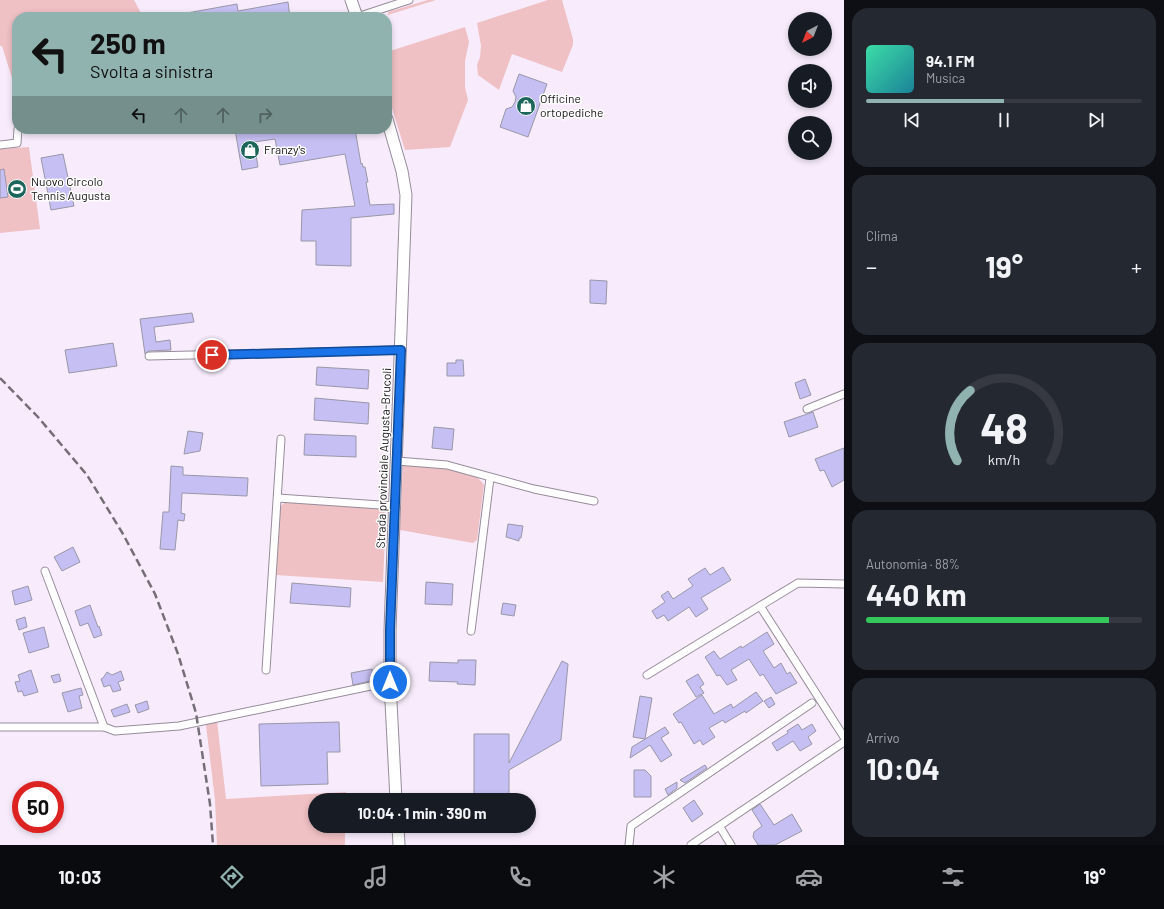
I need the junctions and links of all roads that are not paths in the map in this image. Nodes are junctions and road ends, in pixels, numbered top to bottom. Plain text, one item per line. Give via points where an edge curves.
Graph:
1 (352, 0) edge
2 (409, 0) edge
3 (356, 12) edge
4 (372, 12) edge
5 (18, 134) edge
6 (391, 134) edge
7 (0, 145) edge
8 (401, 350) junction
9 (149, 356) dead end
10 (844, 394) edge
11 (807, 409) dead end
12 (281, 439) dead end
13 (397, 461) junction
14 (490, 478) junction
15 (278, 498) junction
16 (594, 501) dead end
17 (395, 506) junction
18 (45, 571) dead end
19 (844, 584) edge
20 (760, 606) junction
21 (471, 631) dead end
22 (266, 670) dead end
23 (647, 675) dead end
24 (390, 682) junction
25 (812, 703) dead end
26 (0, 727) edge
27 (104, 727) junction
28 (844, 737) edge
29 (844, 742) edge
30 (396, 793) edge
31 (720, 827) junction
32 (398, 833) edge
33 (399, 845) edge
34 (629, 845) edge
35 (691, 845) edge
36 (731, 845) edge

1 - 3 main road
2 - 4 street
5 - 7 street via 17,143
6 - 8 main road, Strada provinciale Augusta-Brucoli via 406,195
8 - 9 street
8 - 13 main road, Strada provinciale Augusta-Brucoli
10 - 11 street
12 - 15 street
13 - 14 street via 446,465
13 - 17 main road, Strada provinciale Augusta-Brucoli
14 - 16 street
14 - 21 street
15 - 17 street
15 - 22 street
17 - 24 main road, Strada provinciale Augusta-Brucoli
18 - 27 street
19 - 20 street via 798,583
20 - 23 street
20 - 28 street
24 - 27 street via 179,726 115,731
24 - 30 main road, Strada provinciale Augusta-Brucoli
25 - 34 street via 631,826
26 - 27 street
29 - 31 street
31 - 35 street
31 - 36 street
32 - 33 main road

